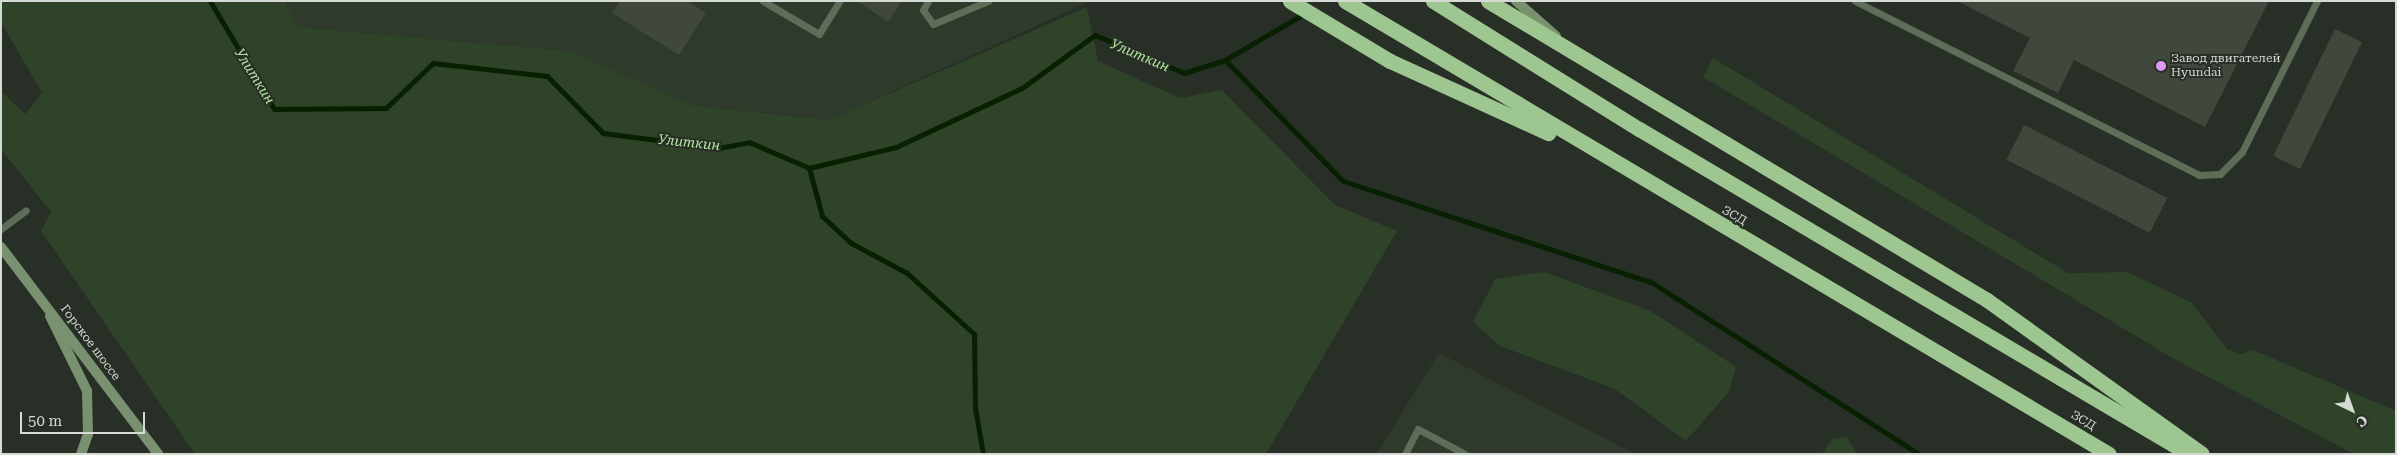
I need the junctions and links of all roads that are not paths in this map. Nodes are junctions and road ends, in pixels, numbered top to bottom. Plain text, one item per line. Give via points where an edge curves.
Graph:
1 (763, 1) edge
2 (840, 1) edge
3 (928, 1) edge
4 (988, 1) edge
5 (1290, 1) edge
6 (1345, 1) edge
7 (1433, 1) edge
8 (1488, 1) edge
9 (1516, 1) edge
10 (1855, 1) edge
11 (2318, 1) edge
12 (1583, 60) junction
13 (1618, 165) junction
14 (26, 210) dead end
15 (1, 229) edge
16 (1, 247) edge
17 (46, 305) junction
18 (81, 454) edge
19 (158, 454) edge
20 (1405, 454) edge
21 (1465, 454) edge
22 (2109, 454) edge
23 (2188, 454) edge
24 (2202, 454) edge

1 - 2 lane via 819,34
3 - 4 lane via 923,10 933,24
5 - 13 highway via 1390,61
6 - 13 highway, ЗСД
7 - 23 highway, ЗСД via 1639,129
8 - 12 highway
9 - 12 main road
10 - 11 lane via 2199,175 2220,174 2242,152
12 - 24 highway via 1987,300
13 - 22 highway, ЗСД
14 - 15 lane
16 - 17 main road, Горское шоссе
17 - 18 main road via 87,391 88,434
17 - 19 main road, Горское шоссе
20 - 21 lane via 1418,430

